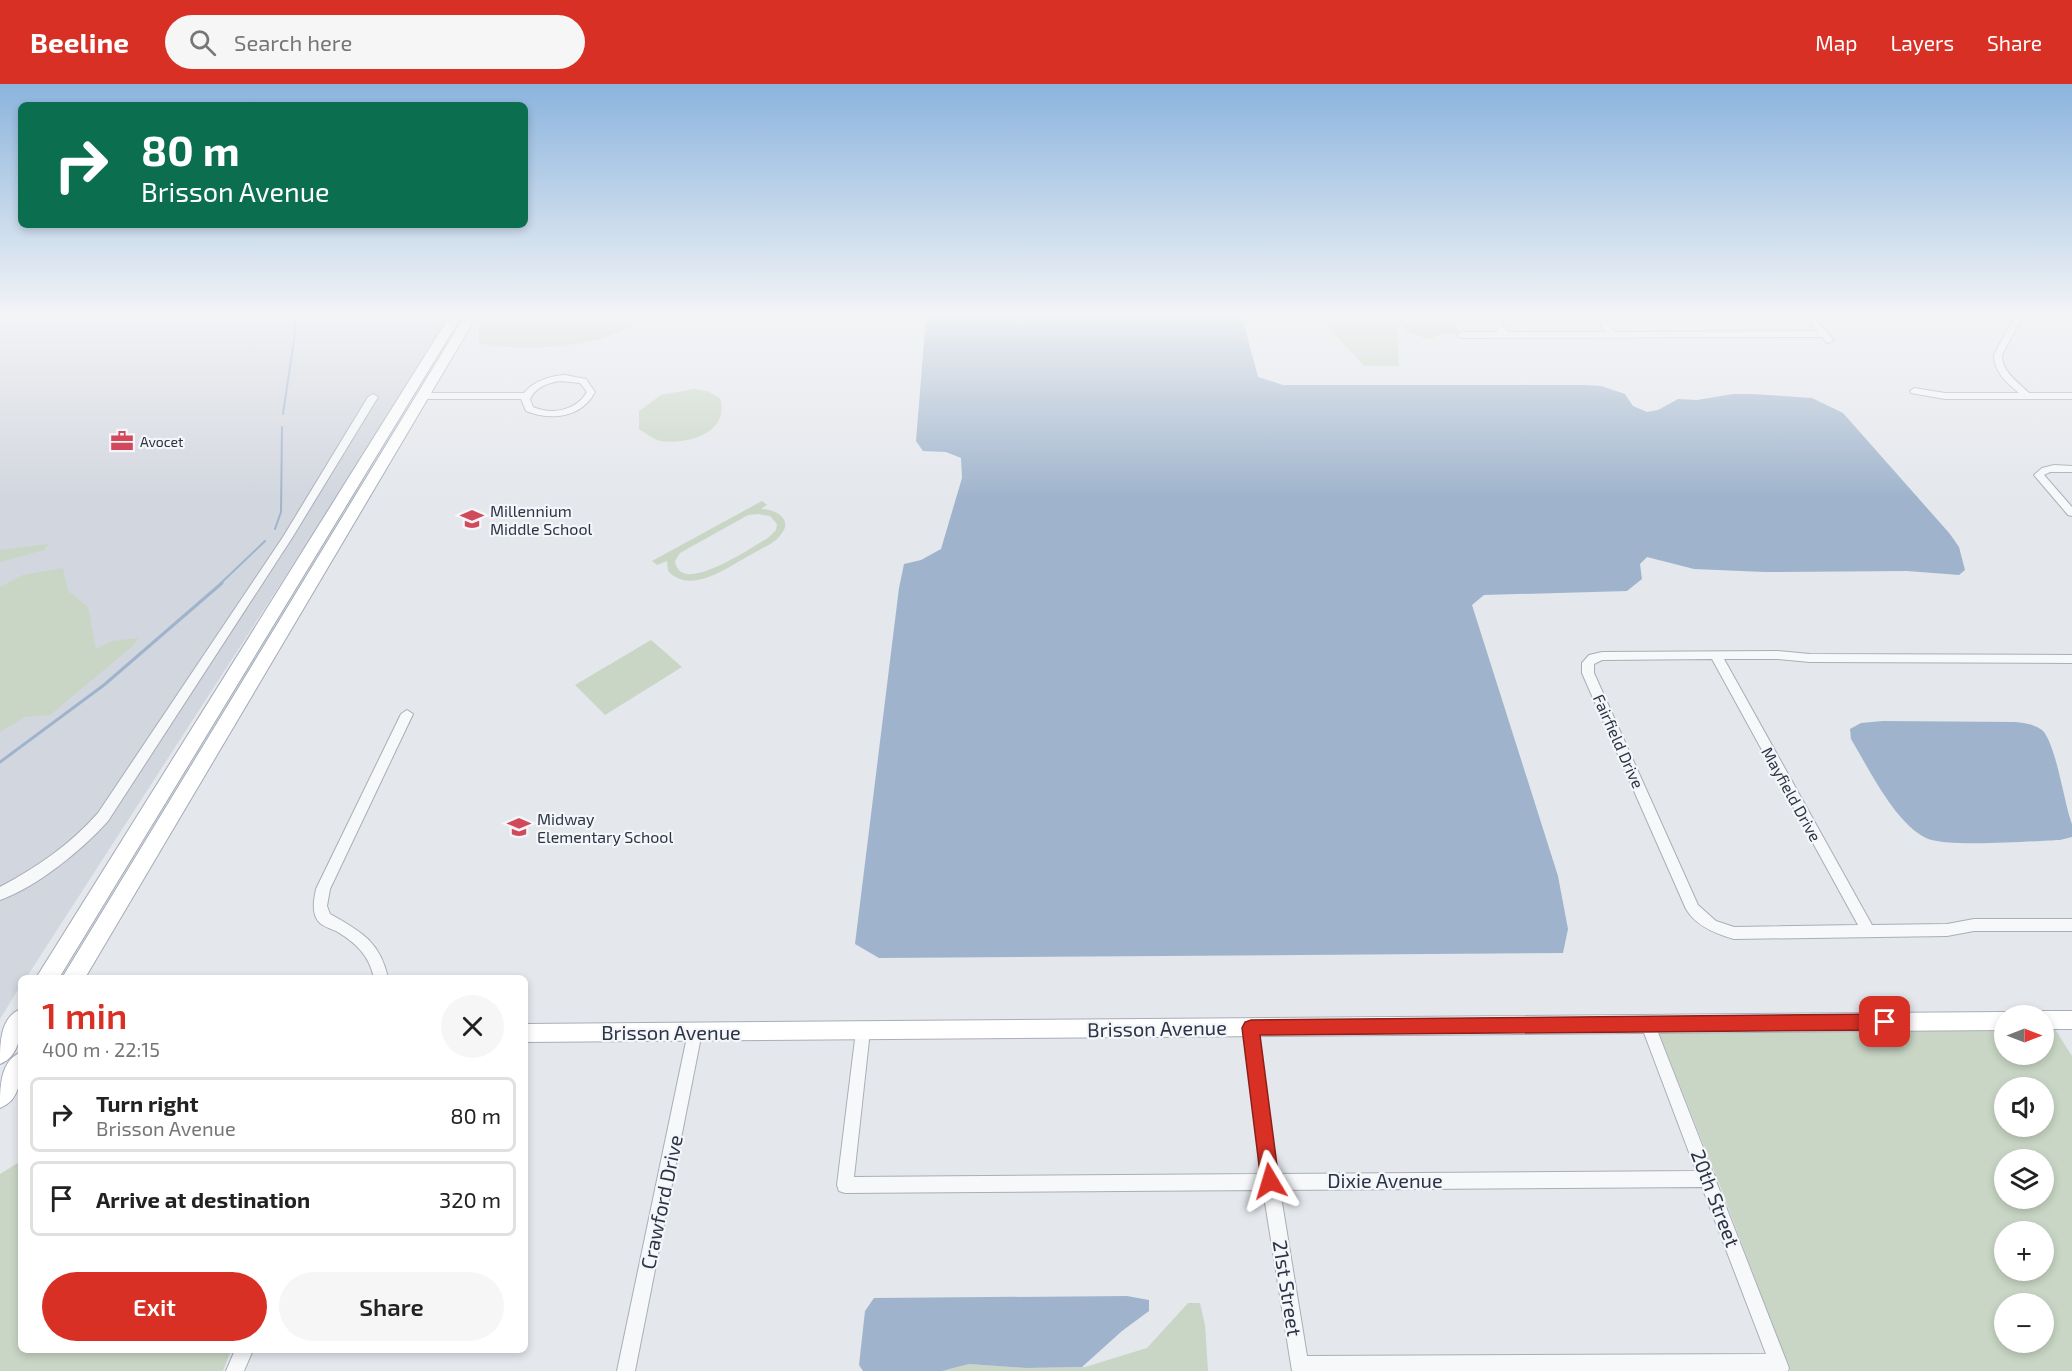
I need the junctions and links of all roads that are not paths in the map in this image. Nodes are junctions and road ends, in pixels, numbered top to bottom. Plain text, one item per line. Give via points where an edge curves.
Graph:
1 (418, 377) edge
2 (433, 377) edge
3 (2009, 377) edge
4 (1914, 391) dead end
5 (421, 396) junction
6 (525, 396) junction
7 (2027, 396) junction
8 (2072, 396) edge
9 (372, 397) dead end
10 (2072, 469) edge
11 (2072, 513) edge
12 (1716, 656) junction
13 (2072, 659) edge
14 (407, 714) dead end
15 (0, 894) edge
16 (2072, 925) edge
17 (1868, 931) junction
18 (49, 975) edge
19 (75, 975) edge
20 (381, 975) edge
21 (2054, 1020) edge
22 (2072, 1020) edge
23 (1994, 1021) edge
24 (18, 1024) edge
25 (1648, 1025) junction
26 (1251, 1028) junction
27 (863, 1031) junction
28 (695, 1032) junction
29 (528, 1033) edge
30 (0, 1053) edge
31 (18, 1068) edge
32 (0, 1097) edge
33 (1709, 1179) junction
34 (1270, 1181) junction
35 (243, 1353) edge
36 (1779, 1367) edge
37 (1301, 1368) edge
38 (235, 1371) edge
39 (626, 1371) edge

1 - 18 main road
2 - 5 main road
3 - 7 street
4 - 7 street via 1945,396
5 - 6 street
5 - 19 main road
6 - 6 street via 526,406 533,411 556,414 580,406 591,392 586,383 566,378 542,383
7 - 8 street
9 - 15 street via 287,538 109,809 96,826 44,869
10 - 11 street via 2049,469 2039,475
12 - 13 street, Fairfield Drive
12 - 17 street, Mayfield Drive
12 - 17 street, Fairfield Drive via 1602,656 1588,663 1588,673 1693,909 1706,923 1734,933
14 - 20 street via 323,889 320,906 324,918 368,944
16 - 17 street, Fairfield Drive
21 - 22 street
23 - 25 street, Brisson Avenue
24 - 30 main road
25 - 26 street, Brisson Avenue
25 - 33 street, 20th Street
26 - 27 street, Brisson Avenue
26 - 34 street, 21st Street
27 - 28 street, Brisson Avenue
27 - 34 street, Dixie Avenue via 845,1185
28 - 29 street, Brisson Avenue
28 - 39 street, Crawford Drive
31 - 32 main road
33 - 34 street, Dixie Avenue
33 - 36 street, 20th Street
34 - 37 street, 21st Street
35 - 38 street
36 - 37 street

